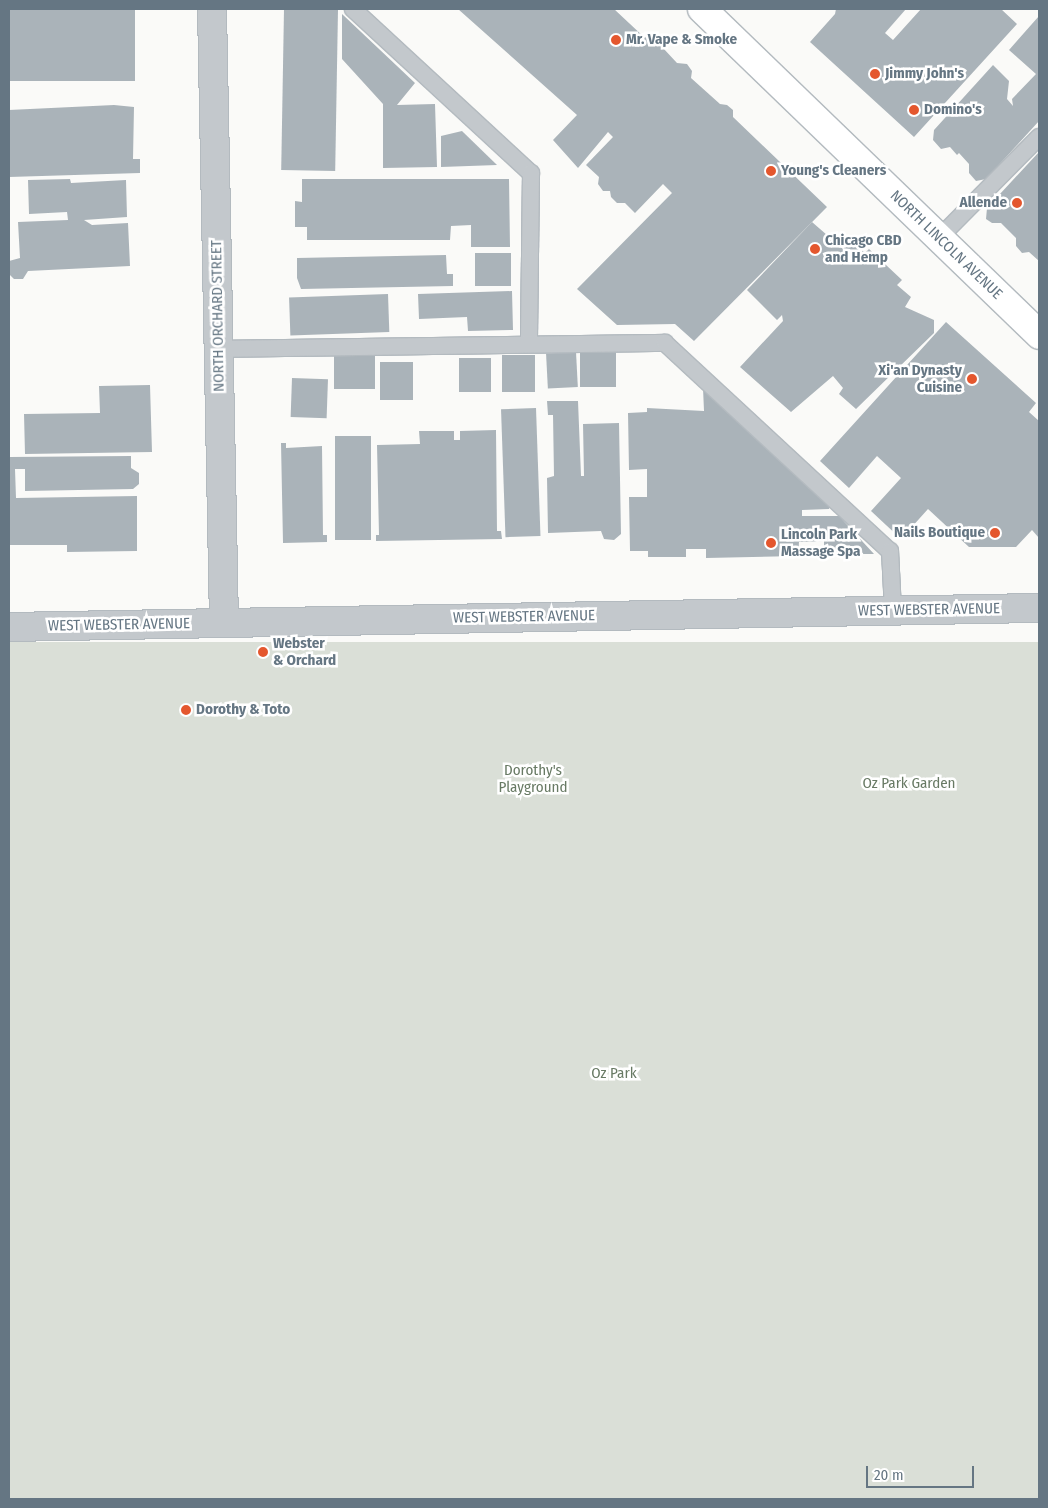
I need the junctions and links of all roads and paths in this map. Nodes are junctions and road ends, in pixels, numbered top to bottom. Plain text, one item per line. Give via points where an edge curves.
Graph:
1 (212, 9) edge
2 (353, 9) edge
3 (702, 9) edge
4 (1039, 137) edge
5 (939, 238) junction
6 (1039, 335) edge
7 (529, 344) junction
8 (219, 349) junction
9 (1039, 608) edge
10 (893, 610) junction
11 (224, 623) junction
12 (9, 628) edge

1 - 8 street, NORTH ORCHARD STREET
2 - 7 lane via 530,172
3 - 5 main road, NORTH LINCOLN AVENUE
4 - 5 lane
5 - 6 main road, NORTH LINCOLN AVENUE
7 - 8 lane
7 - 10 lane via 665,343 890,551
8 - 11 street, NORTH ORCHARD STREET
9 - 10 street, WEST WEBSTER AVENUE
10 - 11 street, WEST WEBSTER AVENUE
11 - 12 street, WEST WEBSTER AVENUE

